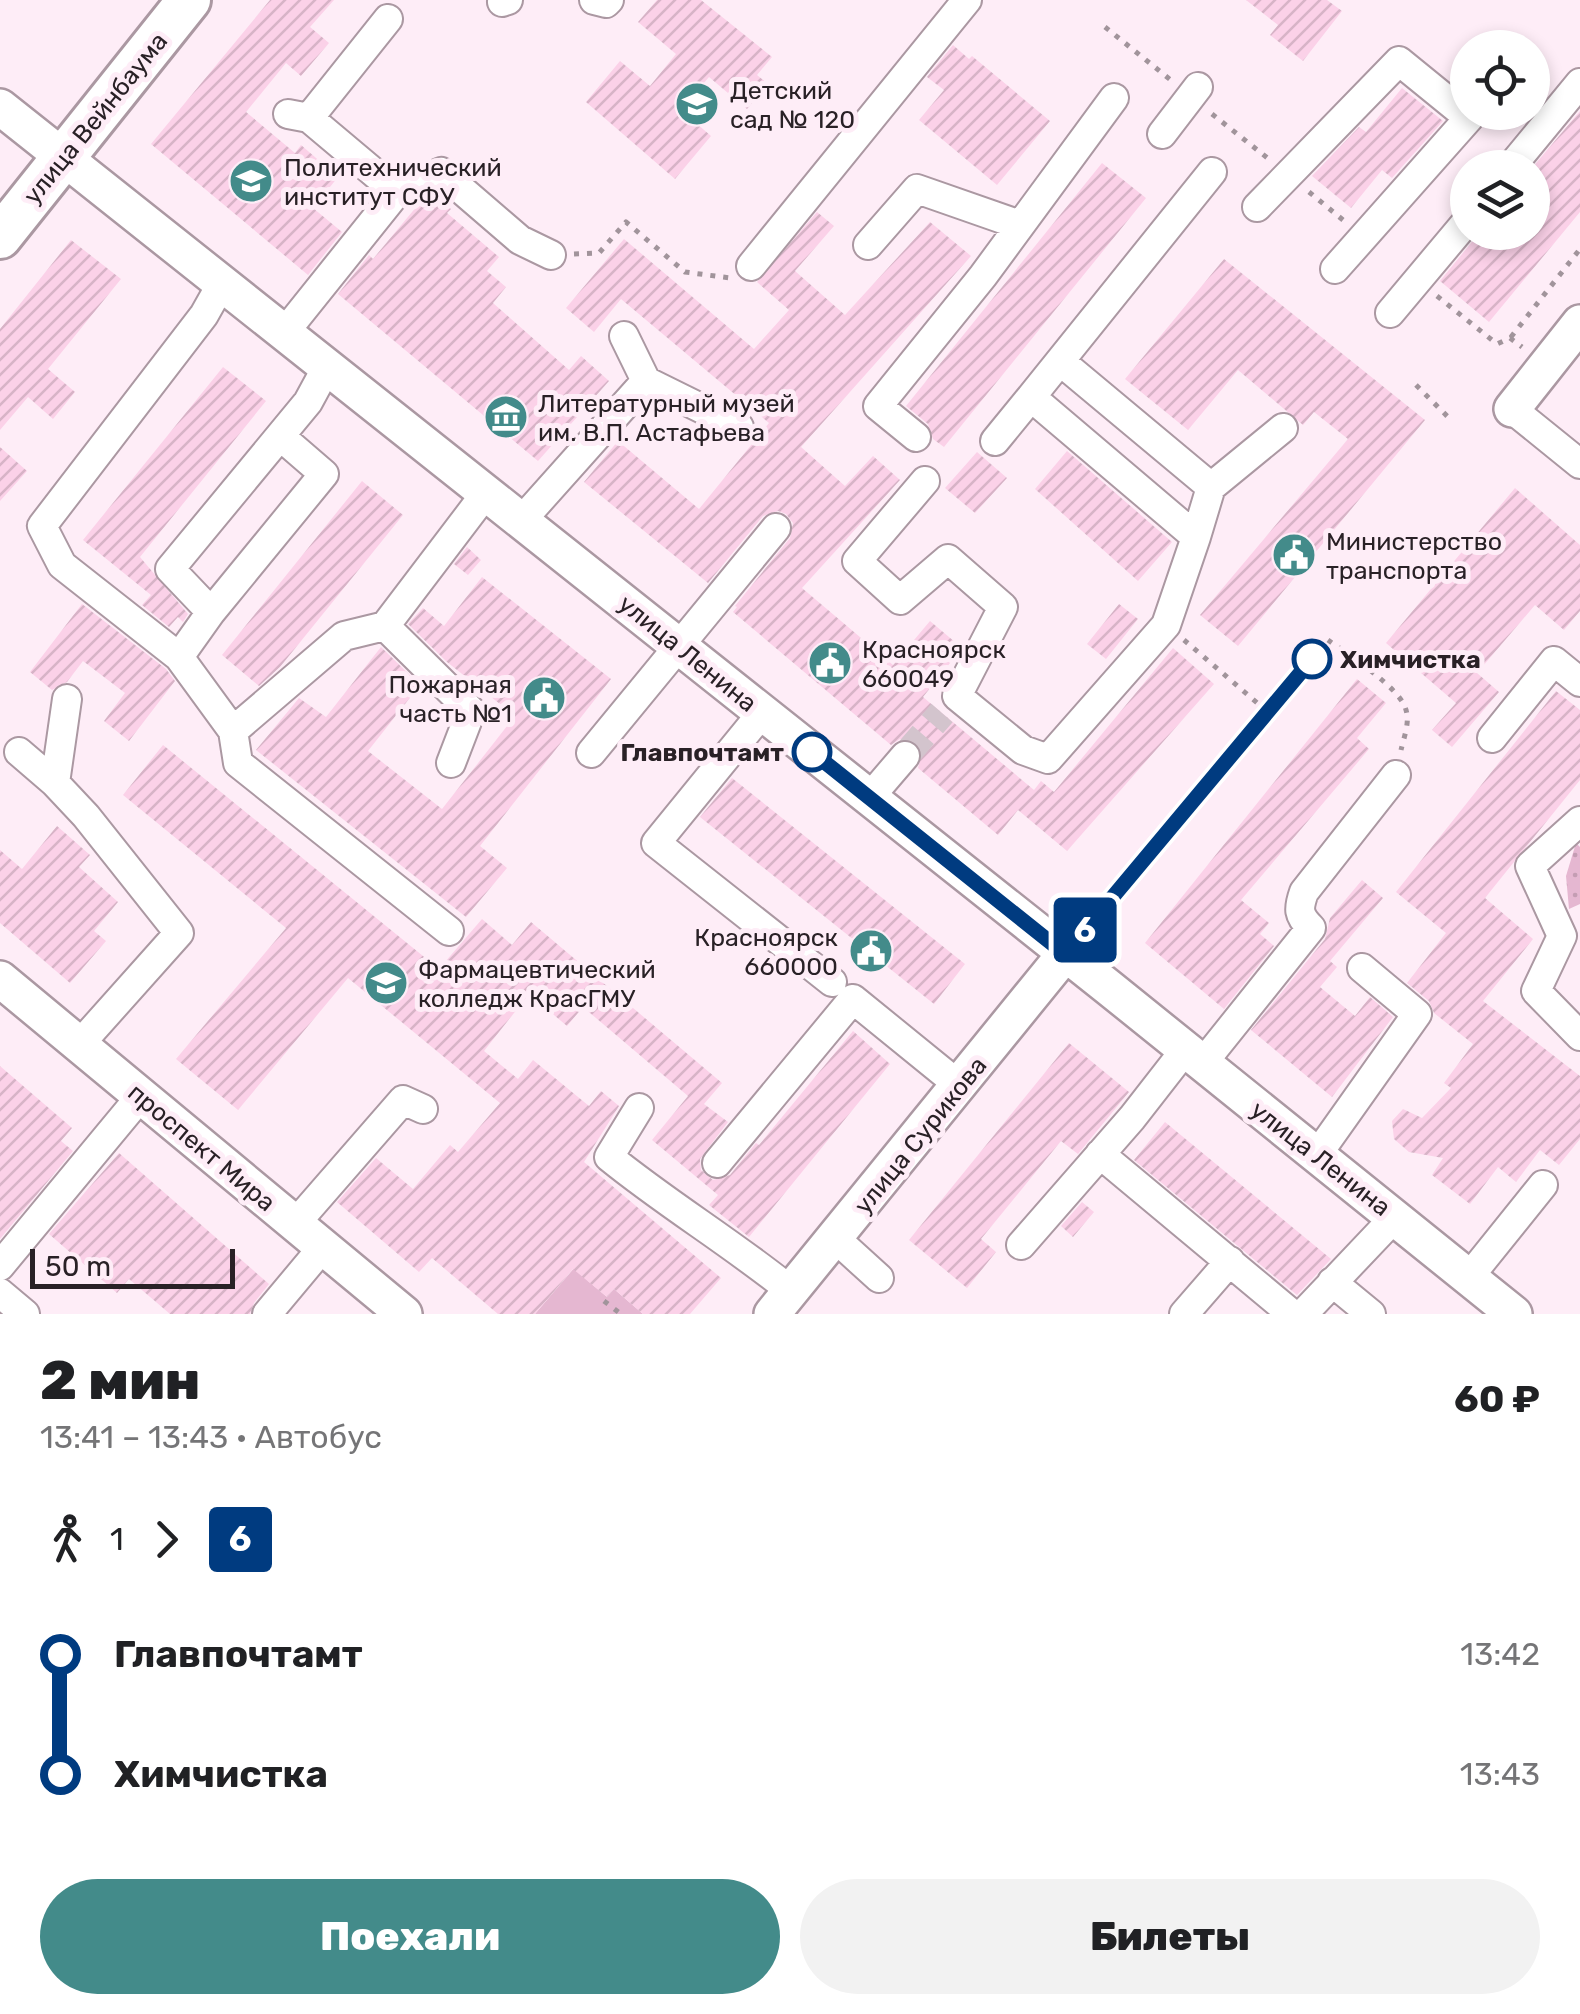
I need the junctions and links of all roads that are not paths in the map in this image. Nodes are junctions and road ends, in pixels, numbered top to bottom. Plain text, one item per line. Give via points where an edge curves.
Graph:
1 (189, 0) edge
2 (594, 0) edge
3 (609, 0) edge
4 (967, 0) edge
5 (388, 19) dead end
6 (1580, 83) edge
7 (1198, 87) dead end
8 (1114, 98) dead end
9 (0, 107) edge
10 (1162, 134) dead end
11 (1525, 150) edge
12 (64, 158) junction
13 (1212, 172) dead end
14 (398, 192) junction
15 (1257, 208) dead end
16 (1020, 226) junction
17 (0, 236) edge
18 (1450, 241) edge
19 (868, 245) dead end
20 (551, 254) road end
21 (1336, 270) dead end
22 (741, 272) road end
23 (222, 283) junction
24 (1390, 312) dead end
25 (1580, 323) edge
26 (284, 332) junction
27 (624, 336) dead end
28 (1060, 362) junction
29 (327, 367) junction
30 (646, 381) junction
31 (1031, 397) junction
32 (1512, 408) joint
33 (738, 427) dead end
34 (1282, 428) dead end
35 (280, 436) junction
36 (916, 438) dead end
37 (995, 441) dead end
38 (1580, 464) edge
39 (926, 481) dead end
40 (1210, 487) junction
41 (486, 494) junction
42 (522, 521) junction
43 (776, 528) dead end
44 (1196, 536) junction
45 (211, 612) junction
46 (385, 626) junction
47 (680, 647) junction
48 (179, 657) junction
49 (1580, 682) edge
50 (67, 699) dead end
51 (762, 713) junction
52 (233, 731) junction
53 (1492, 738) dead end
54 (19, 752) dead end
55 (591, 753) dead end
56 (904, 756) tunnel mouth
57 (451, 763) dead end
58 (1396, 775) road end
59 (55, 783) junction
60 (870, 798) junction
61 (1580, 821) edge
62 (449, 931) dead end
63 (1065, 954) junction
64 (1362, 968) dead end
65 (0, 980) edge
66 (832, 982) dead end
67 (1580, 1036) edge
68 (79, 1045) junction
69 (1193, 1057) junction
70 (960, 1086) junction
71 (141, 1096) junction
72 (639, 1108) dead end
73 (423, 1109) dead end
74 (1100, 1154) junction
75 (1316, 1155) junction
76 (717, 1163) dead end
77 (1543, 1185) dead end
78 (1395, 1217) junction
79 (296, 1224) junction
80 (834, 1238) junction
81 (1021, 1245) dead end
82 (323, 1247) junction
83 (1230, 1261) junction
84 (0, 1266) edge
85 (1470, 1277) junction
86 (880, 1278) dead end
87 (1332, 1282) junction
88 (781, 1303) edge
89 (267, 1314) edge
90 (404, 1314) edge
91 (1184, 1314) edge
92 (1292, 1314) edge
93 (1303, 1314) edge
94 (1371, 1314) edge
95 (1514, 1314) edge

1 - 12 highway, улица Вейнбаума
2 - 3 street
4 - 22 street via 801,189
5 - 14 street via 299,116
6 - 11 street
7 - 10 street
8 - 16 street
9 - 12 main road, улица Ленина
12 - 17 highway, улица Вейнбаума
12 - 23 main road, улица Ленина
13 - 28 street
14 - 20 street via 441,172 520,240
14 - 26 street
15 - 21 street via 1400,61 1468,118
16 - 19 street via 916,188
16 - 36 street via 878,406
18 - 24 street
23 - 26 main road, улица Ленина
23 - 48 street via 42,526 62,565
25 - 32 main road
26 - 29 main road, улица Ленина
27 - 30 street
28 - 31 street
28 - 40 street
29 - 35 street
29 - 41 main road, улица Ленина
30 - 33 street
30 - 42 street
31 - 37 street
31 - 44 street
32 - 38 street
34 - 40 street
35 - 45 street via 170,569
35 - 45 street via 324,474
39 - 44 street via 857,561 900,600 948,558 1003,607 950,704 1048,759 1166,625
40 - 44 street
41 - 42 main road, улица Ленина
41 - 46 street
42 - 47 main road, улица Ленина
43 - 47 street
45 - 48 street
46 - 52 street via 344,636
46 - 57 street via 471,711
47 - 51 main road, улица Ленина
47 - 55 street
48 - 52 street
49 - 53 street via 1554,661
50 - 59 street
51 - 60 main road, улица Ленина
51 - 66 street via 656,843
52 - 62 street via 238,763
54 - 59 street
56 - 60 street
58 - 69 street via 1304,892 1300,918 1311,928
59 - 68 street via 179,932
60 - 63 main road, улица Ленина
61 - 67 street via 1530,866 1562,936 1536,990
63 - 69 main road, улица Ленина
63 - 70 main road, улица Сурикова
64 - 75 street via 1417,1014
65 - 68 main road, проспект Мира
68 - 71 main road, проспект Мира
69 - 74 street
69 - 75 main road, улица Ленина
70 - 76 street via 853,999
70 - 80 main road, улица Сурикова
71 - 79 main road, проспект Мира
71 - 84 street
72 - 88 street via 610,1157 749,1257
73 - 79 street via 403,1100
74 - 81 street
74 - 83 street
75 - 78 main road, улица Ленина
77 - 85 street
78 - 85 main road, улица Ленина
78 - 87 street
79 - 82 main road, проспект Мира
80 - 86 street
80 - 88 main road, улица Сурикова
82 - 89 street
82 - 90 main road, проспект Мира
83 - 91 street
83 - 92 street
85 - 95 main road, улица Ленина
87 - 93 street
87 - 94 street

